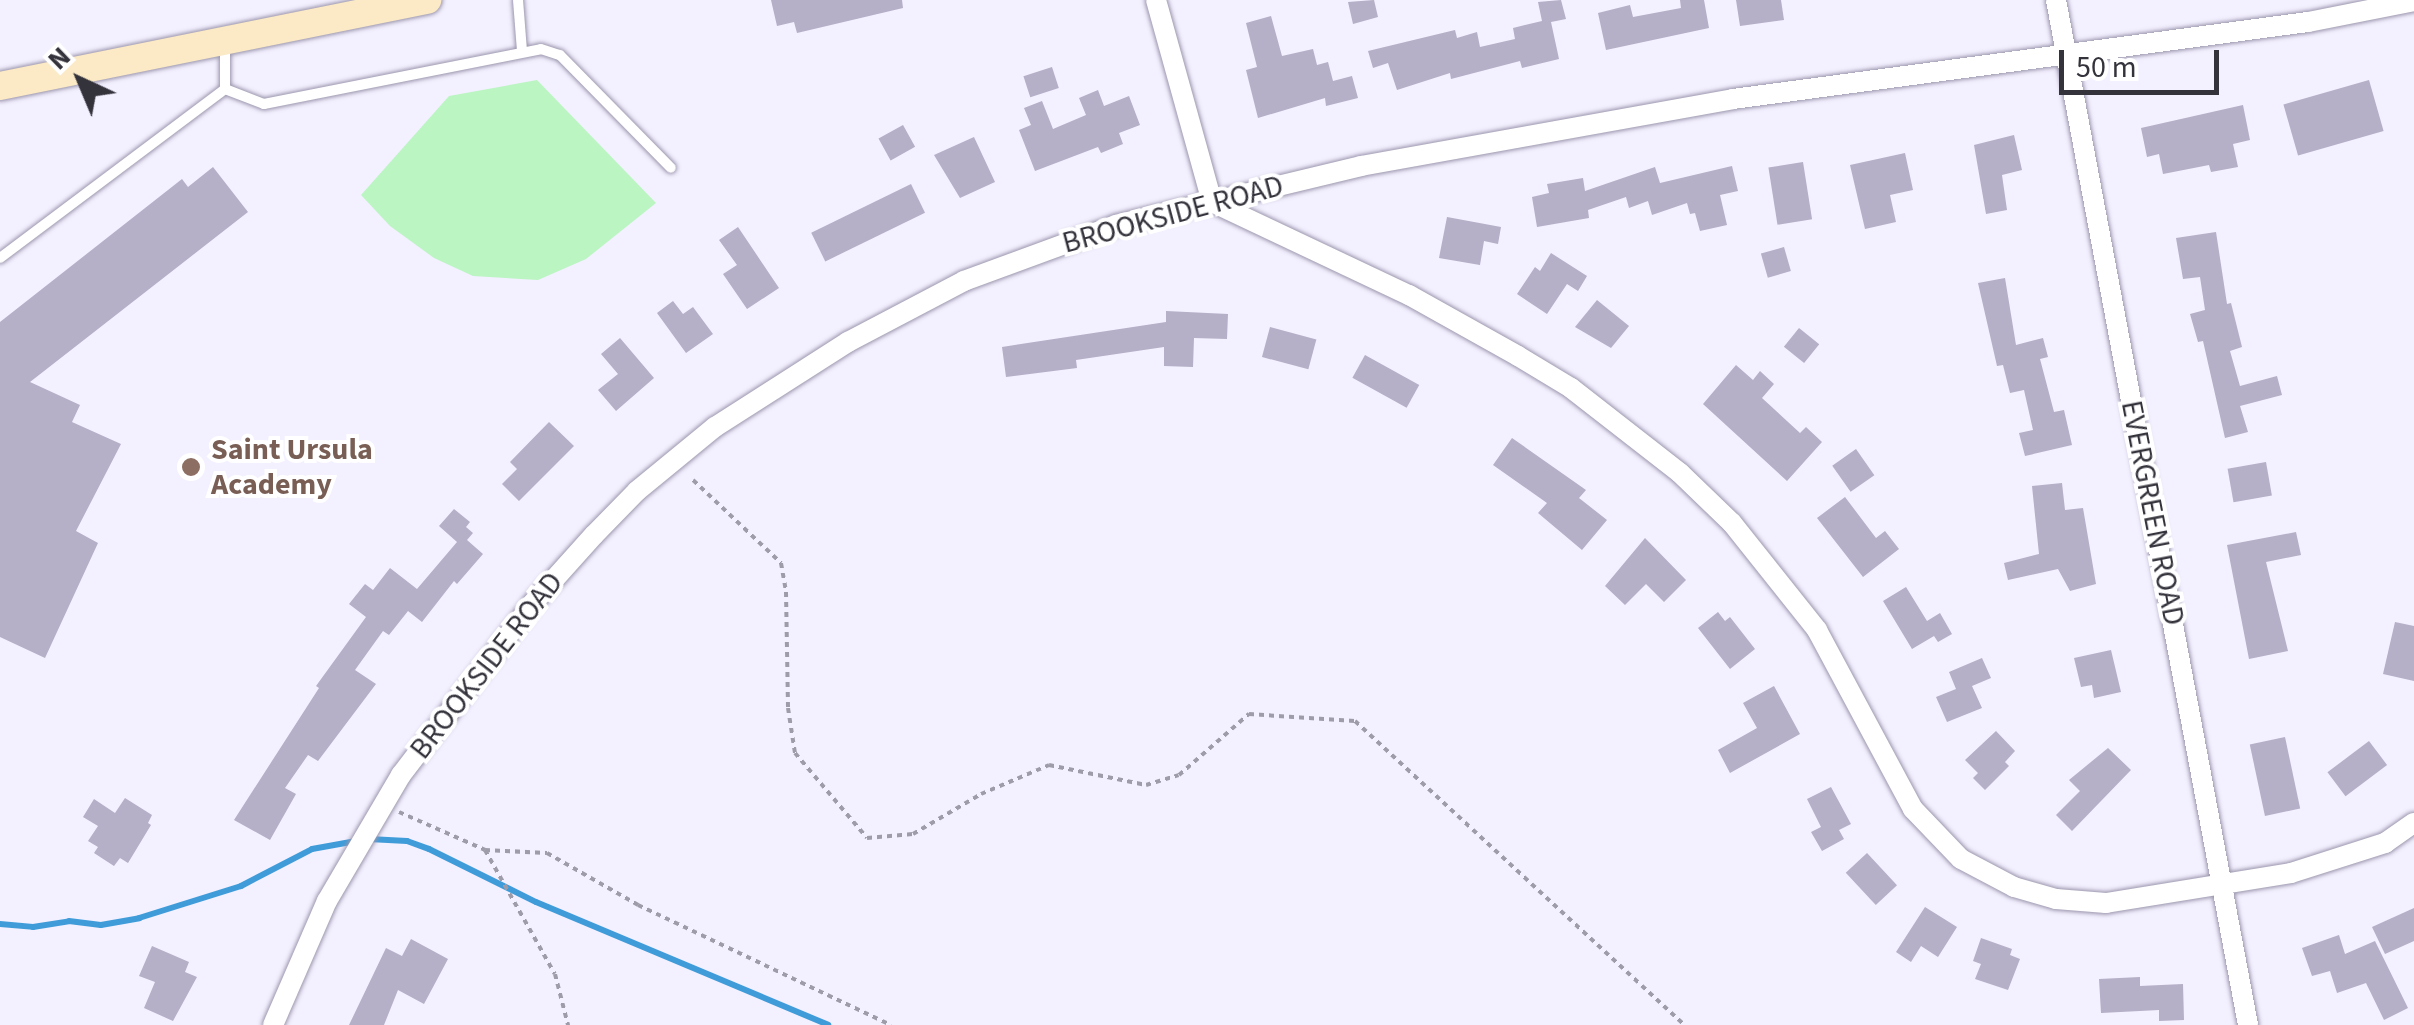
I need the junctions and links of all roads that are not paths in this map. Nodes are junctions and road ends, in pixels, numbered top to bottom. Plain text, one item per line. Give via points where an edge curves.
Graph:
1 (427, 0) edge
2 (518, 0) edge
3 (1156, 0) edge
4 (2056, 0) edge
5 (2414, 1) edge
6 (225, 40) junction
7 (522, 50) junction
8 (2066, 54) junction
9 (0, 86) edge
10 (225, 88) junction
11 (671, 168) dead end
12 (1212, 202) junction
13 (0, 258) edge
14 (2414, 822) edge
15 (2221, 885) junction
16 (273, 1025) edge
17 (2248, 1025) edge

1 - 6 street
2 - 7 lane
3 - 12 street
4 - 8 street, EVERGREEN ROAD
5 - 8 street, BROOKSIDE ROAD
6 - 9 street
6 - 10 lane
7 - 10 lane via 264,104
7 - 11 lane via 560,56
8 - 12 street, BROOKSIDE ROAD via 1733,99 1361,166
8 - 15 street, EVERGREEN ROAD
10 - 13 lane
12 - 15 street via 1409,295 1518,356 1680,473 1742,535 1817,630 1913,809 1961,859 2014,887 2056,899 2106,903
12 - 16 street, BROOKSIDE ROAD via 1116,225 964,281 848,342 715,427 637,491 532,604 383,805 327,901
14 - 15 street via 2385,842 2310,867
15 - 17 street, EVERGREEN ROAD

